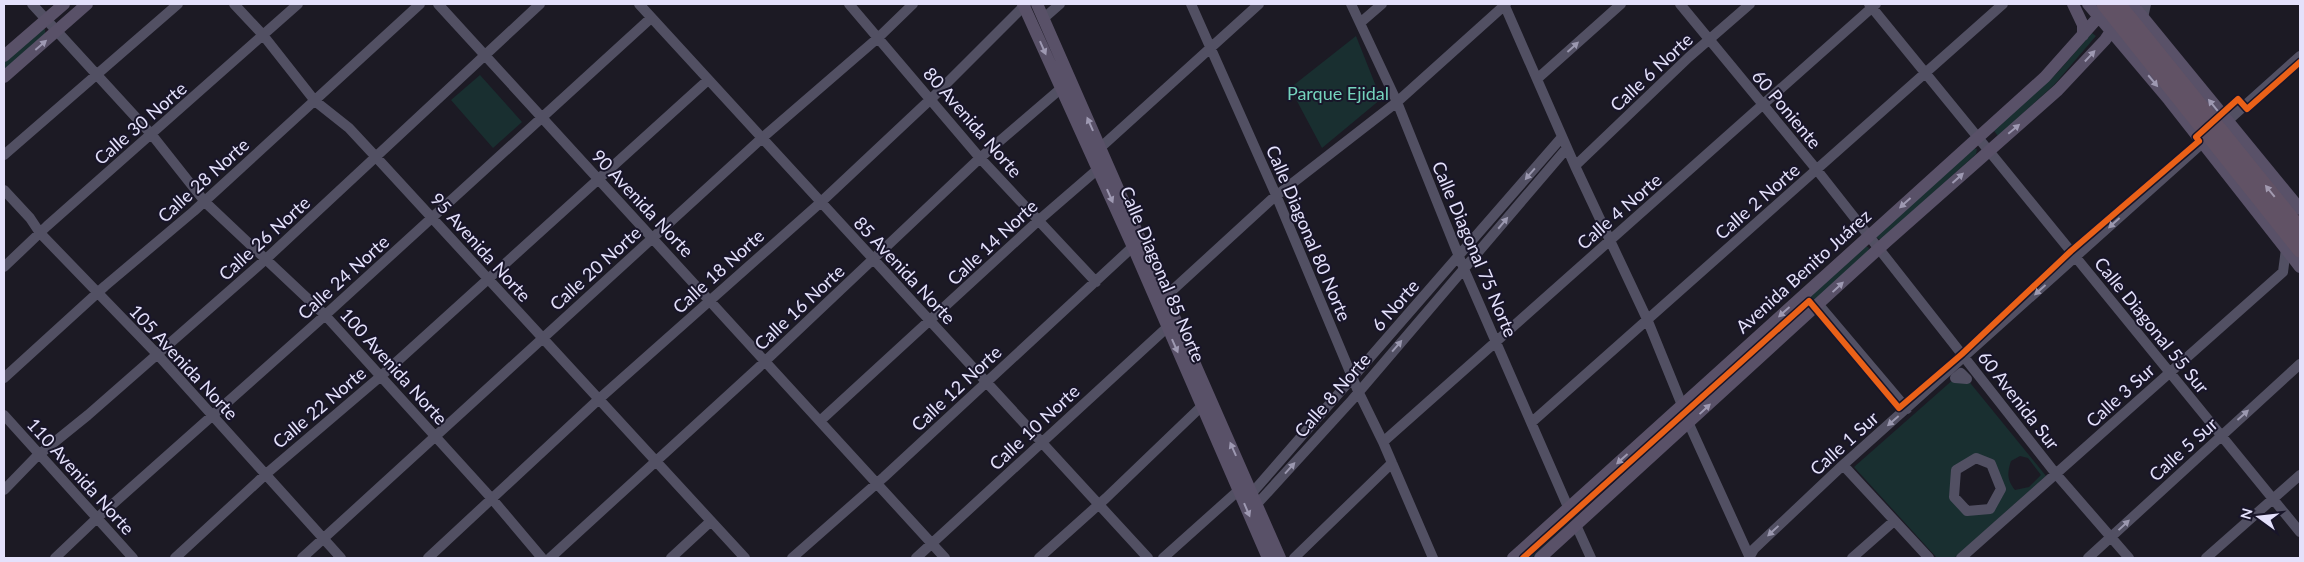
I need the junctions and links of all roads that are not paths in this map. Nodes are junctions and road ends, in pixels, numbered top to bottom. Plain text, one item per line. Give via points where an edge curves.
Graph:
1 (32, 4) edge
2 (64, 4) edge
3 (87, 4) edge
4 (178, 4) edge
5 (234, 4) edge
6 (298, 4) edge
7 (420, 4) edge
8 (438, 4) edge
9 (540, 4) edge
10 (638, 4) edge
11 (849, 4) edge
12 (913, 4) edge
13 (1025, 4) edge
14 (1037, 4) edge
15 (1060, 4) edge
16 (1191, 4) edge
17 (1259, 4) edge
18 (1352, 4) edge
19 (1382, 4) edge
20 (1505, 4) edge
21 (1621, 4) edge
22 (1680, 4) edge
23 (1750, 4) edge
24 (2003, 4) edge
25 (2073, 4) edge
26 (2088, 4) edge
27 (2110, 4) edge
28 (2118, 4) edge
29 (2131, 4) edge
30 (2146, 4) edge
31 (1873, 5) edge
32 (2102, 10) edge
33 (651, 18) junction
34 (1044, 18) junction
35 (2144, 18) junction
36 (47, 19) junction
37 (1360, 23) junction
38 (56, 31) junction
39 (2112, 32) junction
40 (263, 35) junction
41 (2083, 35) junction
42 (879, 37) junction
43 (1709, 40) junction
44 (1210, 48) junction
45 (485, 55) junction
46 (4, 56) edge
47 (2300, 56) edge
48 (1925, 73) junction
49 (96, 76) junction
50 (4, 77) edge
51 (708, 80) junction
52 (1537, 80) junction
53 (1066, 85) junction
54 (930, 99) junction
55 (315, 101) junction
56 (1397, 102) junction
57 (1763, 106) junction
58 (542, 117) junction
59 (2227, 121) junction
60 (152, 135) junction
61 (1562, 137) junction
62 (1979, 137) junction
63 (761, 139) junction
64 (2203, 143) junction
65 (1100, 148) junction
66 (1567, 148) junction
67 (1989, 150) junction
68 (4, 155) edge
69 (376, 157) junction
70 (980, 158) junction
71 (1574, 166) junction
72 (1098, 169) junction
73 (1817, 170) junction
74 (597, 178) junction
75 (4, 190) edge
76 (1276, 195) junction
77 (205, 202) junction
78 (820, 203) junction
79 (2300, 209) edge
80 (432, 218) junction
81 (1039, 220) junction
82 (2300, 229) edge
83 (40, 233) junction
84 (1868, 236) junction
85 (652, 238) junction
86 (1611, 240) junction
87 (1136, 243) junction
88 (2300, 244) edge
89 (2293, 249) edge
90 (1878, 250) junction
91 (1459, 256) junction
92 (2076, 257) junction
93 (266, 259) junction
94 (872, 260) junction
95 (4, 267) edge
96 (2300, 267) edge
97 (1464, 269) junction
98 (488, 279) junction
99 (1096, 282) junction
100 (97, 294) junction
101 (1166, 298) junction
102 (709, 300) junction
103 (1819, 305) junction
104 (325, 315) junction
105 (1647, 320) junction
106 (931, 321) junction
107 (1171, 324) junction
108 (542, 338) junction
109 (1496, 342) junction
110 (157, 354) junction
111 (1965, 357) junction
112 (764, 362) junction
113 (2300, 364) edge
114 (2168, 373) junction
115 (380, 376) junction
116 (1353, 377) junction
117 (4, 378) edge
118 (987, 382) junction
119 (1358, 391) junction
120 (599, 399) junction
121 (1205, 402) junction
122 (1682, 405) junction
123 (1907, 409) junction
124 (4, 415) edge
125 (213, 416) junction
126 (820, 421) junction
127 (1532, 422) junction
128 (1688, 424) junction
129 (435, 435) junction
130 (2220, 435) junction
131 (1042, 441) junction
132 (1383, 442) junction
133 (1639, 444) junction
134 (41, 454) junction
135 (1649, 458) junction
136 (655, 461) junction
137 (1392, 463) junction
138 (1843, 465) junction
139 (266, 474) junction
140 (1606, 474) junction
141 (2056, 474) junction
142 (2300, 475) edge
143 (876, 484) junction
144 (1616, 488) junction
145 (4, 490) edge
146 (1239, 490) junction
147 (1255, 499) junction
148 (2273, 499) junction
149 (493, 500) junction
150 (1098, 504) junction
151 (1568, 507) junction
152 (1967, 511) joint
153 (96, 518) junction
154 (1894, 521) junction
155 (711, 522) junction
156 (1576, 525) junction
157 (2300, 532) edge
158 (324, 538) junction
159 (2110, 538) junction
160 (932, 544) junction
161 (1265, 556) edge
162 (55, 558) edge
163 (133, 558) edge
164 (175, 558) edge
165 (302, 558) edge
166 (341, 558) edge
167 (428, 558) edge
168 (542, 558) edge
169 (550, 558) edge
170 (671, 558) edge
171 (745, 558) edge
172 (792, 558) edge
173 (916, 558) edge
174 (945, 558) edge
175 (1039, 558) edge
176 (1148, 558) edge
177 (1163, 558) edge
178 (1280, 558) edge
179 (1294, 558) edge
180 (1433, 558) edge
181 (1513, 558) edge
182 (1540, 558) edge
183 (1591, 558) edge
184 (1749, 558) edge
185 (1852, 558) edge
186 (1929, 558) edge
187 (1961, 558) edge
188 (2088, 558) edge
189 (2129, 558) edge
190 (2206, 558) edge

1 - 36 street, 100 Avenida Norte
2 - 36 main road
3 - 38 main road
4 - 49 street
5 - 40 street, 95 Avenida Norte
6 - 40 street, Calle 30 Norte
7 - 55 street, Calle 28 Norte
8 - 45 street, 90 Avenida Norte
9 - 45 street, Calle 26 Norte
10 - 33 street, 85 Avenida Norte
11 - 42 street, 80 Avenida Norte
12 - 42 street, Calle 20 Norte
13 -> 53 main road, Calle Diagonal 85 Norte
13 - 54 street, Calle 18 Norte
14 - 34 main road, Calle Diagonal 85 Norte
15 - 34 street
16 - 44 street, Calle Diagonal 80 Norte
17 - 44 street
18 - 37 street, Calle Diagonal 75 Norte
19 - 37 street
20 - 52 street
20 - 56 street
52 -> 21 street
22 - 43 street, 60 Poniente
23 - 43 street, Calle 6 Norte
24 - 48 street, Calle 2 Norte
25 - 41 main road via 2083,25
26 - 32 main road
27 - 32 main road, Avenida Benito Juárez
82 -> 28 highway, bridge
29 - 35 main road
29 - 39 main road, Avenida Benito Juárez
30 - 35 street
31 - 48 street, Calle Diagonal 55 Sur
31 - 57 street, Calle 4 Norte
32 - 39 main road
32 - 41 main road, Avenida Benito Juárez
32 - 89 highway, bridge
33 - 51 street, 85 Avenida Norte
33 - 58 street, Calle 24 Norte
34 - 53 main road, Calle Diagonal 85 Norte
59 -> 35 main road
36 - 38 street, 100 Avenida Norte
36 - 46 main road
37 - 56 street, Calle Diagonal 75 Norte
38 - 49 street, 100 Avenida Norte
50 -> 38 main road
39 -> 64 main road
67 -> 39 main road, Avenida Benito Juárez via 2058,90
40 - 55 street, 95 Avenida Norte
40 - 60 street, Calle 30 Norte
41 - 62 main road, Avenida Benito Juárez via 2045,77
42 - 54 street, 80 Avenida Norte
42 - 63 street, Calle 20 Norte
43 - 57 street, 60 Poniente
43 - 71 street, Calle 6 Norte
44 - 65 street
44 - 76 street, Calle Diagonal 80 Norte
45 - 58 street, 90 Avenida Norte
45 - 69 street, Calle 26 Norte
47 - 59 street, Calle 1 Sur
48 - 62 street, Calle Diagonal 55 Sur
48 - 73 street, Calle 2 Norte
49 - 60 street, 100 Avenida Norte
49 - 68 street
51 - 63 street, 85 Avenida Norte
51 - 74 street, Calle 22 Norte
52 - 61 street
65 -> 53 main road, Calle Diagonal 85 Norte
53 - 70 street, Calle 16 Norte
53 - 72 main road, Calle Diagonal 85 Norte
54 - 70 street, 80 Avenida Norte
54 - 78 street, Calle 18 Norte
55 - 69 street, 95 Avenida Norte via 349,128
55 - 77 street, Calle 28 Norte
56 - 76 street
56 - 91 street, Calle Diagonal 75 Norte
57 - 73 street, 60 Poniente
57 - 86 street, Calle 4 Norte
58 - 74 street, 90 Avenida Norte
58 - 80 street, Calle 24 Norte
59 - 64 street, Calle 1 Sur
59 - 79 main road
60 - 77 street, 100 Avenida Norte
60 - 83 street, Calle 30 Norte
61 - 66 street
61 -> 91 street, 6 Norte
62 - 67 street, Calle Diagonal 55 Sur
62 -> 84 main road, Avenida Benito Juárez
63 - 78 street, 85 Avenida Norte
63 - 85 street, Calle 20 Norte
64 - 89 main road
64 -> 92 street, Calle 1 Sur
65 - 87 main road, Calle Diagonal 85 Norte
66 - 71 street
97 -> 66 street, Calle 8 Norte
90 -> 67 main road, Avenida Benito Juárez
67 - 92 street, Calle Diagonal 55 Sur
69 - 80 street, 95 Avenida Norte
69 - 93 street, Calle 26 Norte
70 - 81 street, 80 Avenida Norte
70 - 94 street, Calle 16 Norte
71 - 86 street
72 - 81 street, Calle 14 Norte
72 -> 87 main road, Calle Diagonal 85 Norte
73 - 84 street, 60 Poniente
73 - 105 street, Calle 2 Norte
74 - 85 street, 90 Avenida Norte
74 - 98 street, Calle 22 Norte
75 - 83 street, 105 Avenida Norte
76 - 101 street
76 - 116 street, Calle Diagonal 80 Norte
77 - 93 street, 100 Avenida Norte
77 - 100 street, Calle 28 Norte
78 - 94 street, 85 Avenida Norte
78 - 102 street, Calle 18 Norte
80 - 98 street, 95 Avenida Norte
80 - 104 street, Calle 24 Norte
81 - 99 street, 80 Avenida Norte
81 - 106 street, Calle 14 Norte
83 - 95 street, Calle 30 Norte
83 - 100 street, 105 Avenida Norte
84 - 90 street, 60 Avenida Sur
84 -> 122 main road, Avenida Benito Juárez
85 - 102 street, 90 Avenida Norte
85 - 108 street, Calle 20 Norte
86 - 105 street
86 - 109 street, Calle 4 Norte
87 - 99 street, Calle 12 Norte
87 - 101 main road, Calle Diagonal 85 Norte
87 - 107 main road, Calle Diagonal 85 Norte
88 - 89 main road
89 - 96 main road
89 - 114 street, Calle 3 Sur via 2283,272
103 -> 90 main road, Avenida Benito Juárez
90 - 111 street, 60 Avenida Sur
91 - 97 street, Calle Diagonal 75 Norte
91 - 116 street, 6 Norte
92 -> 111 street, Calle 1 Sur
92 - 114 street, Calle Diagonal 55 Sur
93 - 104 street, 100 Avenida Norte
93 - 110 street, Calle 26 Norte
94 - 106 street, 85 Avenida Norte
94 - 112 street, Calle 16 Norte
97 - 109 street, Calle Diagonal 75 Norte
119 -> 97 street, Calle 8 Norte
98 - 108 street, 95 Avenida Norte
98 - 115 street, Calle 22 Norte
99 - 118 street, Calle 12 Norte
100 - 110 street, 105 Avenida Norte
100 - 117 street, Calle 28 Norte
101 - 107 main road, Calle Diagonal 85 Norte
102 - 112 street, 90 Avenida Norte
102 - 120 street, Calle 18 Norte
103 - 123 street
128 -> 103 main road, Avenida Benito Juárez
104 - 115 street, 100 Avenida Norte
104 - 125 street, Calle 24 Norte
105 - 122 street
105 - 127 street, Calle 2 Norte
106 - 118 street, 85 Avenida Norte
106 - 126 street, Calle 14 Norte
107 - 121 main road, Calle Diagonal 85 Norte
107 - 131 street, Calle 10 Norte
108 - 120 street, 95 Avenida Norte
108 - 129 street, Calle 20 Norte
109 - 127 street, Calle Diagonal 75 Norte
109 - 132 street, Calle 4 Norte
110 - 125 street, 105 Avenida Norte
110 - 134 street, Calle 26 Norte
111 - 123 street, Calle 1 Sur
111 - 141 street, 60 Avenida Sur
112 - 126 street, 90 Avenida Norte
112 - 136 street, Calle 16 Norte
130 -> 113 street, Calle 5 Sur
114 - 130 street, Calle Diagonal 55 Sur
114 - 141 street, Calle 3 Sur
115 - 129 street, 100 Avenida Norte
115 - 139 street, Calle 22 Norte
116 - 119 street, Calle Diagonal 80 Norte
116 - 147 street, 6 Norte
118 - 131 street, 85 Avenida Norte
118 - 143 street, Calle 12 Norte
119 - 132 street, Calle Diagonal 80 Norte
147 -> 119 street, Calle 8 Norte
120 - 136 street, 95 Avenida Norte
120 - 149 street, Calle 18 Norte
121 - 146 main road, Calle Diagonal 85 Norte
147 -> 121 main road, Calle Diagonal 85 Norte
121 - 150 street
122 - 133 main road, Avenida Benito Juárez
123 -> 138 street, Calle 1 Sur
124 - 134 street, 110 Avenida Norte
125 - 139 street, 105 Avenida Norte
125 - 153 street, Calle 24 Norte
126 - 143 street, 90 Avenida Norte
127 - 151 street, Calle Diagonal 75 Norte
128 - 135 main road, Avenida Benito Juárez
128 - 184 street
129 - 149 street, 100 Avenida Norte
129 - 158 street, Calle 20 Norte
130 - 148 street, Calle Diagonal 55 Sur
159 -> 130 street, Calle 5 Sur
131 - 150 street, 85 Avenida Norte
131 - 160 street, Calle 10 Norte
132 - 137 street, Calle Diagonal 80 Norte
133 - 135 main road via 1640,454
133 -> 140 main road, Avenida Benito Juárez
134 - 145 street, Calle 26 Norte
134 - 153 street, 110 Avenida Norte
135 - 144 main road, Avenida Benito Juárez
136 - 155 street, 95 Avenida Norte
136 - 169 street, Calle 16 Norte
137 - 179 street
137 - 180 street, Calle Diagonal 80 Norte
138 - 154 street
138 -> 184 street, Calle 1 Sur via 1754,549
139 - 158 street, 105 Avenida Norte
139 - 164 street, Calle 22 Norte
140 - 144 main road via 1616,478
140 - 151 main road, Avenida Benito Juárez
141 - 159 street, 60 Avenida Sur
141 - 187 street, Calle 3 Sur
142 - 148 street
143 - 160 street, 90 Avenida Norte
143 - 172 street, Calle 12 Norte
144 - 156 main road, Avenida Benito Juárez
146 -> 161 main road, Calle Diagonal 85 Norte
146 - 177 street
147 - 178 main road, Calle Diagonal 85 Norte
148 - 157 street, Calle Diagonal 55 Sur
148 - 190 street
149 - 167 street, Calle 18 Norte
149 - 168 street, 100 Avenida Norte
150 - 175 street
150 - 176 street, 85 Avenida Norte
151 - 181 main road, Avenida Benito Juárez
152 - 152 street via 1954,497 1956,470 1976,458 1991,464 2000,489 1990,509
153 - 162 street, Calle 24 Norte
153 - 163 street, 110 Avenida Norte
154 - 185 street
154 - 186 street
155 - 170 street
155 - 171 street, 95 Avenida Norte
156 - 182 main road, Avenida Benito Juárez
156 - 183 street
158 - 165 street, Calle 20 Norte
158 - 166 street, 105 Avenida Norte
159 - 188 street, Calle 5 Sur
159 - 189 street, 60 Avenida Sur
160 - 173 street, Calle 10 Norte
160 - 174 street, 90 Avenida Norte

